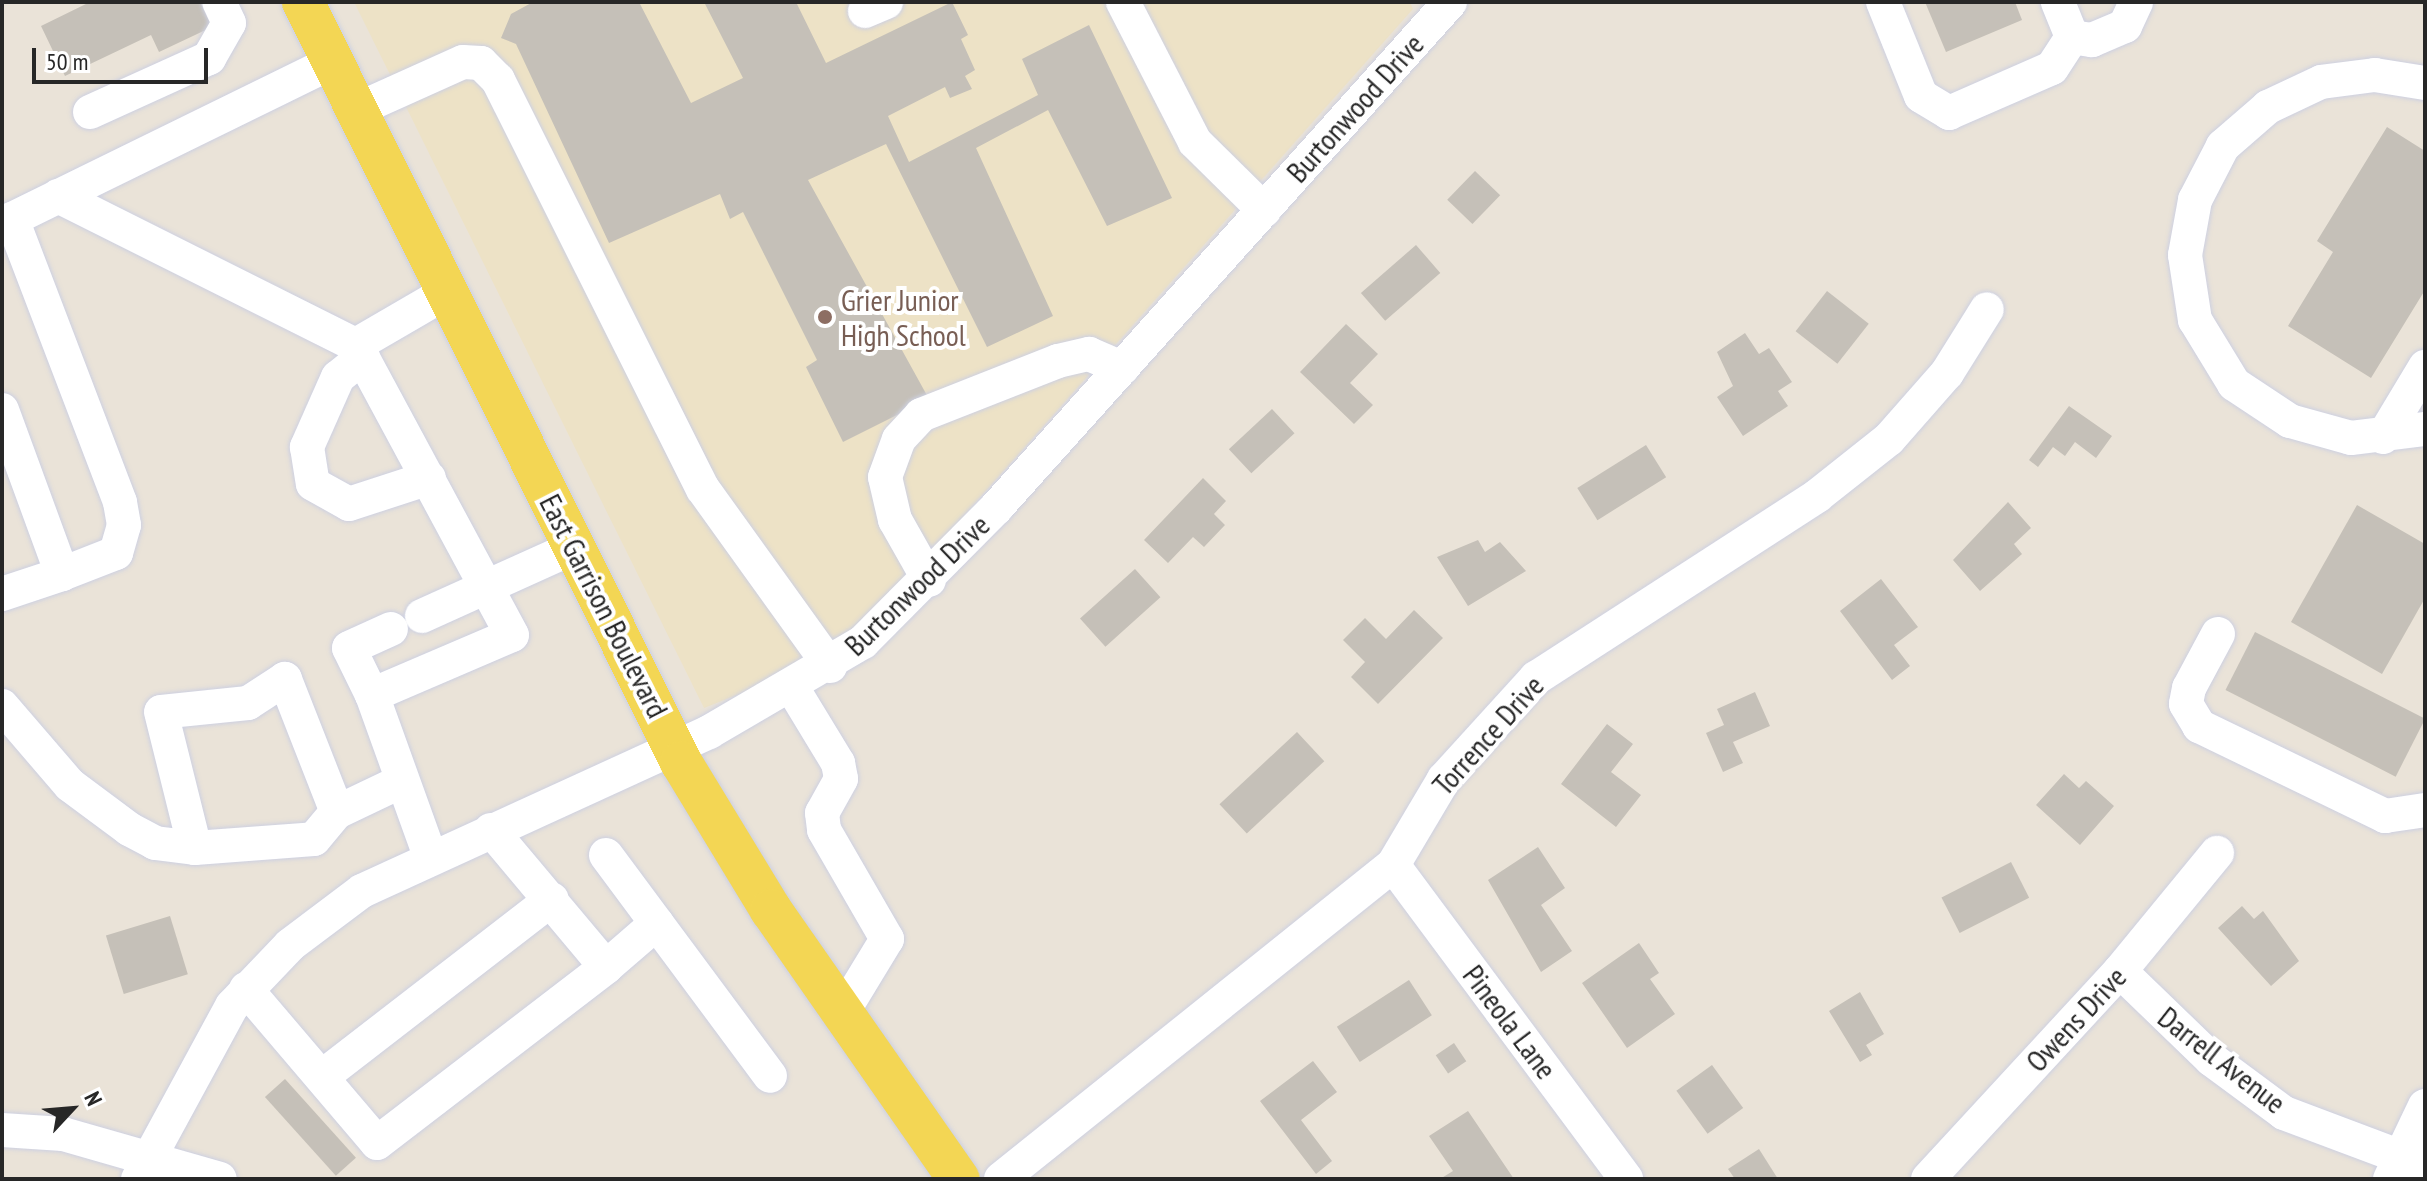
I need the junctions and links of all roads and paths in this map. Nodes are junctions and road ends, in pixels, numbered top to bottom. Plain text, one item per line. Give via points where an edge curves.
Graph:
1 (219, 2) edge
2 (303, 2) edge
3 (1123, 2) edge
4 (1883, 2) edge
5 (2058, 2) edge
6 (2136, 2) edge
7 (1435, 7) edge
8 (2072, 37) junction
9 (332, 62) junction
10 (2425, 83) edge
11 (356, 110) junction
12 (90, 112) dead end
13 (58, 196) junction
14 (1264, 210) junction
15 (7, 221) edge
16 (447, 292) junction
17 (1987, 309) dead end
18 (359, 351) junction
19 (2425, 367) edge
20 (1122, 368) junction
21 (2, 410) edge
22 (2425, 429) edge
23 (2383, 437) junction
24 (429, 478) junction
25 (575, 547) junction
26 (62, 574) junction
27 (929, 580) junction
28 (489, 587) junction
29 (2, 594) edge
30 (422, 616) dead end
31 (391, 629) dead end
32 (2218, 634) dead end
33 (830, 666) junction
34 (793, 689) junction
35 (372, 695) junction
36 (2, 706) edge
37 (674, 746) junction
38 (402, 781) junction
39 (2425, 810) edge
40 (337, 812) junction
41 (491, 830) junction
42 (195, 848) junction
43 (2217, 853) dead end
44 (606, 855) dead end
45 (430, 856) junction
46 (1393, 865) junction
47 (552, 899) junction
48 (657, 923) junction
49 (606, 967) junction
50 (2120, 971) junction
51 (246, 989) junction
52 (842, 1013) junction
53 (323, 1076) junction
54 (770, 1076) dead end
55 (2425, 1106) edge
56 (2, 1130) edge
57 (145, 1167) edge
58 (2405, 1168) edge
59 (220, 1179) edge
60 (959, 1179) edge
61 (1001, 1179) edge
62 (1626, 1179) edge
63 (1928, 1179) edge

1 - 12 street via 229,23 209,58
2 - 9 main road, East Garrison Boulevard
3 - 14 street via 1195,142
4 - 8 street via 1921,96 1949,113 2052,68
5 - 8 street
6 - 8 street via 2125,26 2092,40
7 - 14 street, Burtonwood Drive
9 - 11 main road, East Garrison Boulevard
9 - 13 street
10 - 23 street via 2375,75 2321,82 2268,107 2223,146 2195,200 2185,255 2195,320 2234,384 2290,421 2351,438
11 - 16 main road, East Garrison Boulevard
11 - 33 street via 463,62 481,63 498,80 703,489
13 - 15 street
13 - 18 street
14 - 20 street, Burtonwood Drive
15 - 26 street via 124,525 116,553
16 - 18 street
16 - 25 main road, East Garrison Boulevard
17 - 46 street, Torrence Drive via 1947,373 1889,439 1817,496 1614,623 1525,689 1444,779
18 - 24 street
18 - 24 street via 338,377 307,447 313,484 349,504
19 - 23 street
20 - 27 street, Burtonwood Drive
20 - 27 street via 1089,354 1058,361 921,415 899,439 885,477 895,520
21 - 26 street
22 - 23 street
24 - 28 street
25 - 28 street
25 - 37 main road, East Garrison Boulevard
26 - 29 street
27 - 33 street, Burtonwood Drive
28 - 30 street
28 - 35 street via 512,635
31 - 35 street via 349,648
32 - 39 street via 2189,688 2186,704 2199,726 2385,816
33 - 34 street, Burtonwood Drive
34 - 37 street, Burtonwood Drive
34 - 52 street via 838,763 838,790 822,813 824,830 887,939
35 - 38 street
36 - 42 street via 70,785 129,829 155,843
37 - 41 street, Burtonwood Drive
37 - 52 main road, East Garrison Boulevard
38 - 40 street
38 - 45 street
40 - 42 street via 314,839
40 - 42 street via 285,679 248,703 161,712
41 - 45 street, Burtonwood Drive
41 - 47 street
43 - 50 street, Owens Drive
44 - 48 street
45 - 51 street, Burtonwood Drive via 362,891
46 - 61 street, Torrence Drive
46 - 62 street, Pineola Lane
47 - 49 street
47 - 53 street
48 - 49 street
48 - 54 street
49 - 53 street via 377,1143
50 - 58 street, Darrell Avenue via 2211,1059 2284,1113
50 - 63 street, Owens Drive
51 - 53 street
51 - 57 street, Burtonwood Drive
52 - 60 main road, East Garrison Boulevard
55 - 58 street
56 - 57 street via 63,1134
57 - 59 street

